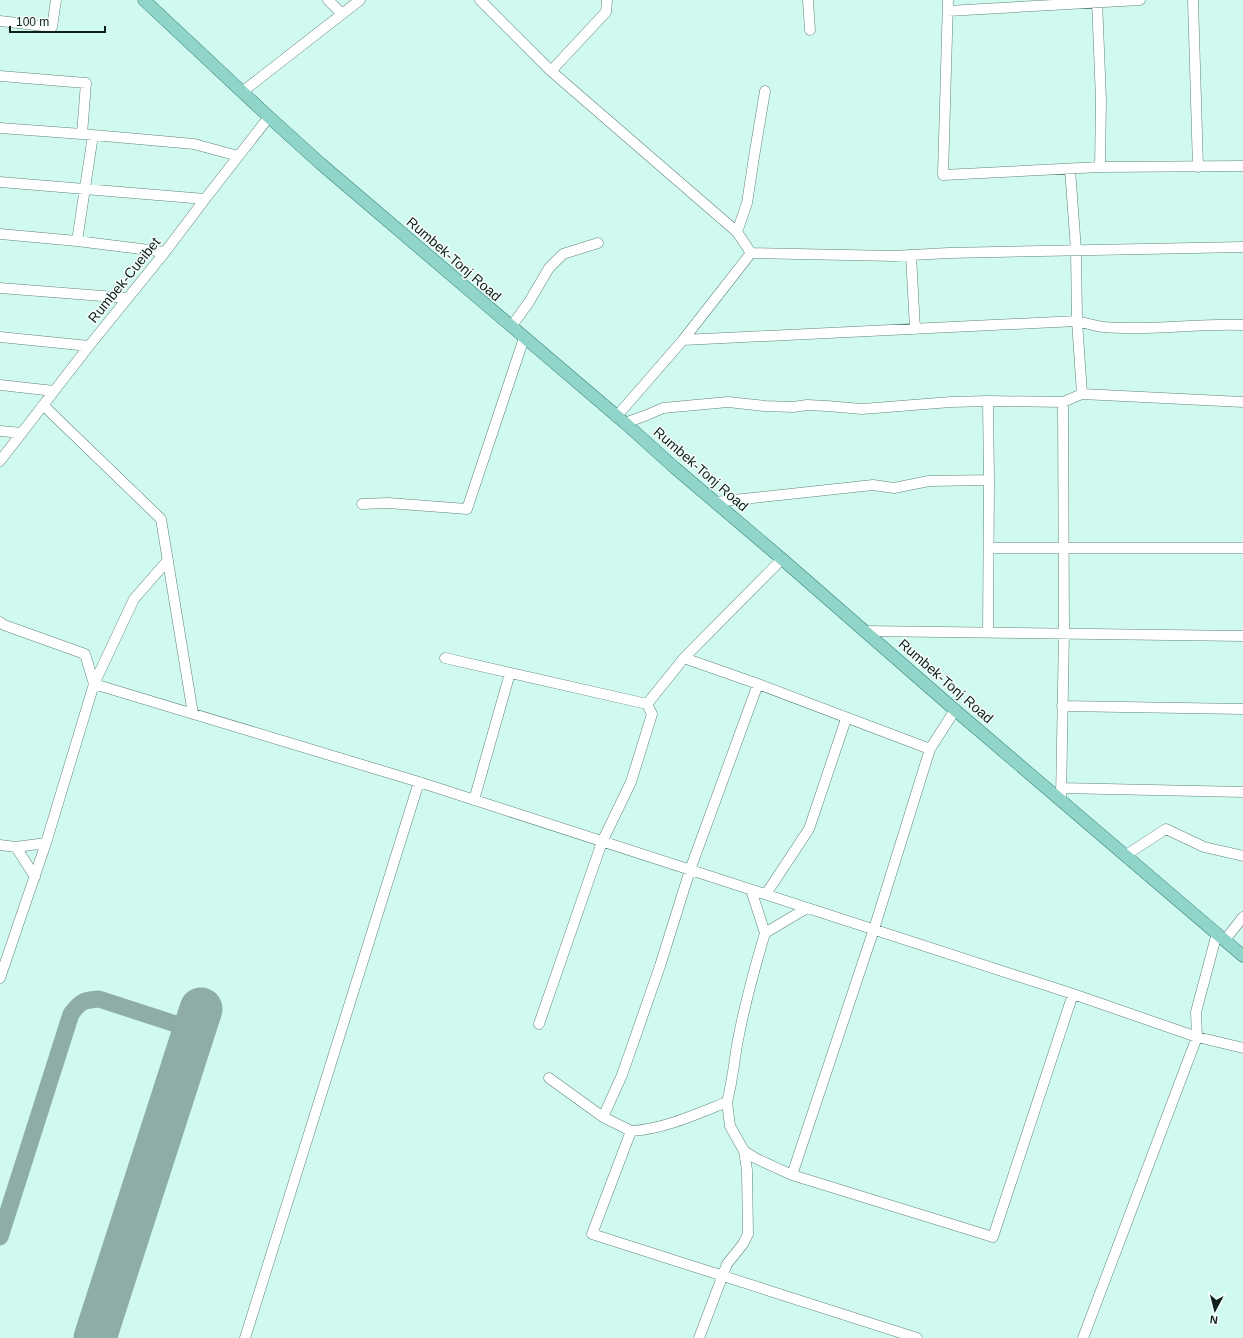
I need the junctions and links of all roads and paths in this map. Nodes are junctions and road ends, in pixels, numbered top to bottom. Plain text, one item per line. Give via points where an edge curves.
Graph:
1 (56, 0) edge
2 (144, 0) edge
3 (328, 0) edge
4 (360, 0) edge
5 (480, 0) edge
6 (607, 0) edge
7 (808, 0) edge
8 (948, 0) edge
9 (1140, 0) edge
10 (1193, 0) edge
11 (1097, 1) edge
12 (948, 11) junction
13 (342, 14) junction
14 (0, 21) edge
15 (810, 30) dead end
16 (551, 71) junction
17 (0, 76) edge
18 (242, 92) junction
19 (765, 92) dead end
20 (269, 117) junction
21 (0, 128) edge
22 (82, 134) junction
23 (93, 135) junction
24 (238, 156) junction
25 (1243, 166) edge
26 (1100, 167) junction
27 (1198, 167) junction
28 (1070, 169) junction
29 (0, 182) edge
30 (84, 189) junction
31 (204, 199) junction
32 (737, 232) junction
33 (0, 234) edge
34 (77, 241) junction
35 (598, 244) dead end
36 (1243, 247) edge
37 (1076, 250) junction
38 (165, 252) junction
39 (751, 253) junction
40 (911, 255) junction
41 (0, 288) edge
42 (128, 298) junction
43 (1077, 321) junction
44 (1243, 325) edge
45 (511, 327) junction
46 (915, 329) junction
47 (0, 337) edge
48 (524, 338) junction
49 (683, 340) junction
50 (89, 346) junction
51 (0, 385) edge
52 (54, 391) junction
53 (1082, 394) junction
54 (988, 401) junction
55 (1063, 402) junction
56 (1243, 402) edge
57 (43, 405) junction
58 (621, 420) junction
59 (0, 431) edge
60 (22, 433) junction
61 (0, 461) edge
62 (989, 480) junction
63 (715, 502) junction
64 (362, 504) dead end
65 (1064, 547) junction
66 (989, 548) junction
67 (1243, 548) edge
68 (782, 559) junction
69 (168, 560) junction
70 (0, 622) edge
71 (865, 631) junction
72 (988, 632) junction
73 (1064, 632) junction
74 (1243, 636) edge
75 (445, 658) dead end
76 (684, 658) junction
77 (510, 673) junction
78 (94, 684) junction
79 (758, 684) junction
80 (646, 704) junction
81 (1062, 706) junction
82 (1243, 709) edge
83 (955, 710) junction
84 (193, 714) junction
85 (846, 718) junction
86 (930, 749) junction
87 (420, 782) junction
88 (1243, 792) edge
89 (1061, 794) junction
90 (474, 800) junction
91 (602, 842) junction
92 (46, 843) junction
93 (0, 845) edge
94 (16, 846) junction
95 (1126, 856) junction
96 (1243, 856) edge
97 (690, 870) junction
98 (35, 877) junction
99 (751, 890) junction
100 (766, 894) junction
101 (807, 908) junction
102 (1243, 917) edge
103 (874, 929) junction
104 (765, 933) junction
105 (1221, 937) junction
106 (1243, 956) edge
107 (0, 978) edge
108 (1073, 994) junction
109 (539, 1024) dead end
110 (1197, 1037) junction
111 (1243, 1048) edge
112 (549, 1078) dead end
113 (727, 1102) junction
114 (603, 1117) junction
115 (631, 1131) junction
116 (744, 1151) junction
117 (792, 1175) junction
118 (722, 1276) junction
119 (245, 1338) edge
120 (699, 1338) edge
121 (917, 1338) edge
122 (1083, 1338) edge

1 - 14 street via 52,27
2 - 18 main road, Rumbek-Tonj Road
3 - 13 street
4 - 13 street
5 - 16 street
6 - 16 street via 606,12
7 - 15 street
8 - 12 street
9 - 11 street
10 - 27 street
11 - 12 street
11 - 26 street via 1101,100
12 - 28 street via 943,175
13 - 18 street
16 - 32 street
17 - 22 street via 86,83
18 - 20 main road, Rumbek-Tonj Road
19 - 32 street via 747,203
20 - 24 street, Rumbek-Cueibet
20 - 45 main road, Rumbek-Tonj Road
21 - 22 street
22 - 23 street
23 - 24 street via 194,144
23 - 30 street
24 - 31 street, Rumbek-Cueibet
25 - 27 street
26 - 27 street
26 - 28 street
28 - 37 street
29 - 30 street
30 - 31 street
30 - 34 street
31 - 38 street, Rumbek-Cueibet
32 - 39 street
33 - 34 street
34 - 38 street
35 - 45 street via 563,254 549,268
36 - 37 street
37 - 40 street
37 - 43 street
38 - 42 street, Rumbek-Cueibet
39 - 40 street
39 - 49 street
40 - 46 street
41 - 42 street
42 - 50 street, Rumbek-Cueibet
43 - 44 street via 1102,327 1142,329
43 - 46 street
43 - 53 street
45 - 48 main road, Rumbek-Tonj Road
46 - 49 street
47 - 50 street
48 - 58 main road, Rumbek-Tonj Road
48 - 64 street via 467,509 388,503
49 - 58 street
50 - 52 street, Rumbek-Cueibet
51 - 52 street
52 - 57 street, Rumbek-Cueibet
53 - 55 street
53 - 56 street
54 - 55 street
54 - 58 street via 862,409 807,405 764,406 728,402 663,408 647,415
54 - 62 street
55 - 65 street
57 - 60 street, Rumbek-Cueibet
57 - 69 street via 161,519
58 - 63 main road, Rumbek-Tonj Road
59 - 60 street
60 - 61 street, Rumbek-Cueibet
62 - 63 street via 929,481 894,488 873,485
62 - 66 street
63 - 68 main road, Rumbek-Tonj Road
65 - 66 street
65 - 67 street
65 - 73 street
66 - 72 street
68 - 71 main road, Rumbek-Tonj Road
68 - 76 street
69 - 78 street via 134,599
69 - 84 street
70 - 78 street via 85,654
71 - 72 street
71 - 83 main road, Rumbek-Tonj Road
72 - 73 street
73 - 74 street
73 - 81 street
75 - 77 street
76 - 79 street
76 - 80 street
77 - 80 street
77 - 90 street
78 - 84 street
78 - 92 street
79 - 85 street
79 - 97 street
80 - 91 street via 652,714 631,782
81 - 82 street
81 - 89 street
83 - 86 street
83 - 89 main road, Rumbek-Tonj Road
84 - 87 street
85 - 86 street
85 - 100 street via 809,829
86 - 103 street
87 - 90 street
87 - 119 street
88 - 89 street
89 - 95 main road, Rumbek-Tonj Road
90 - 91 street
91 - 97 street
91 - 109 street
92 - 94 street
92 - 98 street
93 - 94 street
94 - 98 street
95 - 96 street via 1166,829 1204,847
95 - 105 main road, Rumbek-Tonj Road
97 - 99 street
97 - 114 street via 627,1061
98 - 107 street
99 - 100 street
99 - 104 street
100 - 101 street
101 - 103 street
101 - 104 street
102 - 105 street
103 - 108 street
103 - 117 street
104 - 113 street via 755,964
105 - 106 main road, Rumbek-Tonj Road
105 - 110 street via 1196,1012
108 - 110 street
108 - 117 street via 993,1237
110 - 111 street
110 - 122 street
112 - 114 street
113 - 115 street via 685,1118
113 - 116 street via 730,1126
114 - 115 street
115 - 118 street via 592,1234
116 - 117 street
116 - 118 street via 747,1170 748,1234 727,1264
118 - 120 street
118 - 121 street

